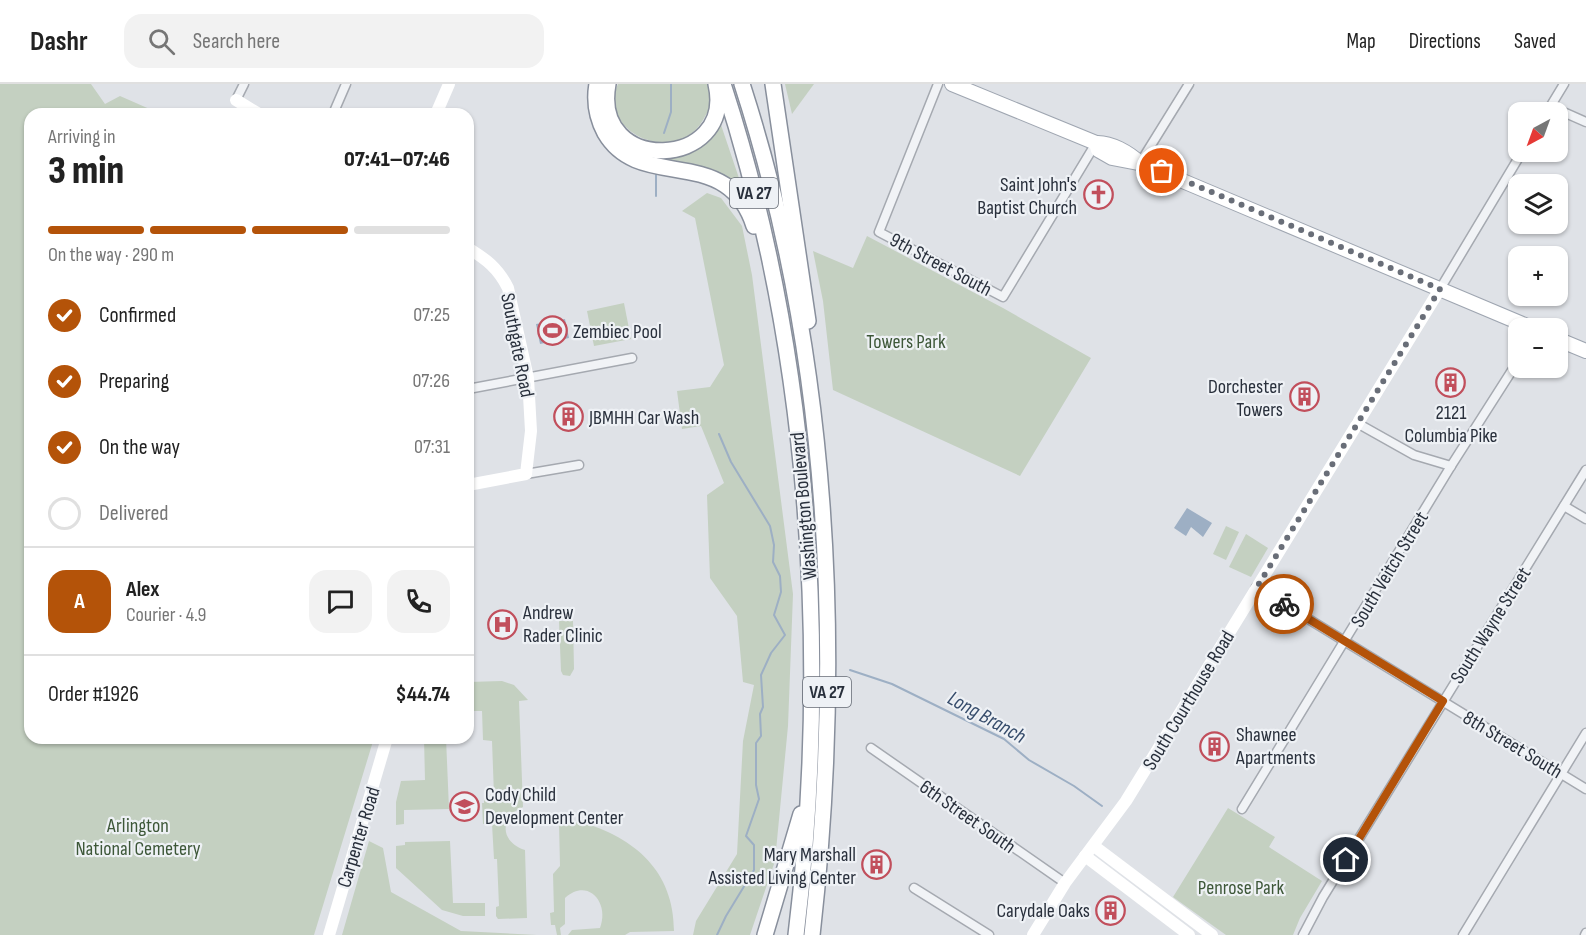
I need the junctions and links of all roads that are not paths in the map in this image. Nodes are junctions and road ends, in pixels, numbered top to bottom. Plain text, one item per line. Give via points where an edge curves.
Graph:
1 (244, 84) edge
2 (346, 84) edge
3 (449, 84) edge
4 (597, 84) edge
5 (608, 84) edge
6 (716, 84) edge
7 (723, 84) edge
8 (742, 84) edge
9 (773, 84) edge
10 (938, 84) edge
11 (952, 84) edge
12 (1189, 84) edge
13 (1564, 84) edge
14 (236, 100) joint
15 (1553, 102) edge
16 (249, 108) edge
17 (336, 108) edge
18 (439, 108) edge
19 (1568, 114) edge
20 (1586, 122) edge
21 (1096, 143) junction
22 (1516, 162) edge
23 (1140, 163) junction
24 (474, 246) edge
25 (474, 252) edge
26 (487, 260) junction
27 (1440, 289) junction
28 (777, 304) junction
29 (1508, 318) edge
30 (1568, 344) edge
31 (1586, 351) edge
32 (632, 358) dead end
33 (1508, 377) edge
34 (528, 378) junction
35 (474, 388) edge
36 (1357, 423) junction
37 (816, 450) junction
38 (579, 465) dead end
39 (1451, 466) junction
40 (1586, 470) edge
41 (526, 474) junction
42 (474, 484) edge
43 (1564, 506) junction
44 (1586, 519) edge
45 (1257, 587) junction
46 (1344, 642) junction
47 (1443, 701) junction
48 (1586, 733) edge
49 (385, 744) edge
50 (871, 748) dead end
51 (1561, 773) junction
52 (808, 788) junction
53 (1586, 789) edge
54 (1242, 809) dead end
55 (1094, 846) junction
56 (1085, 856) junction
57 (1065, 883) junction
58 (914, 888) dead end
59 (329, 935) edge
60 (765, 935) edge
61 (796, 935) edge
62 (812, 935) edge
63 (989, 935) edge
64 (1033, 935) edge
65 (1190, 935) edge
66 (1212, 935) edge
67 (1303, 935) edge
68 (1463, 935) edge

1 - 14 street
2 - 17 street
3 - 18 street
4 - 28 highway via 601,124 622,152 648,165 714,179 740,199 751,217
5 - 6 highway via 608,112 619,133 636,146 659,152 690,145 707,130 717,104
7 - 28 highway, Washington Boulevard / VA 27 via 756,202
8 - 37 highway, Washington Boulevard / VA 27 via 788,266
9 - 37 highway via 813,359
10 - 21 street, 9th Street South via 879,232 1003,297
11 - 21 main road
12 - 23 street
13 - 15 street
14 - 16 street
19 - 20 street
21 - 23 main road via 1131,154
22 - 27 street, South Courthouse Road
23 - 27 main road
24 - 26 street, Southgate Road
25 - 26 street, Southgate Road
26 - 34 street, Southgate Road via 508,288
27 - 29 main road
27 - 36 street, South Courthouse Road
28 - 52 highway, Washington Boulevard / VA 27 via 793,399 809,571
30 - 31 main road
32 - 34 street
33 - 39 street, South Veitch Street
34 - 35 street
34 - 41 street, Southgate Road via 531,431
36 - 39 street via 1414,455
36 - 45 street, South Courthouse Road
37 - 62 highway, Washington Boulevard / VA 27 via 826,595 827,698 824,813
38 - 41 street
39 - 46 street, South Veitch Street
40 - 43 street, South Wayne Street
41 - 42 street
43 - 44 street
43 - 47 street, South Wayne Street
45 - 46 street, 8th Street South
45 - 55 street, South Courthouse Road
46 - 47 street, 8th Street South
46 - 54 street, South Veitch Street
47 - 51 street, 8th Street South
47 - 67 street, South Wayne Street
48 - 51 street
49 - 59 street, Carpenter Road
50 - 57 street, 6th Street South
51 - 53 street, 8th Street South
51 - 68 street
52 - 60 highway
52 - 61 highway, Washington Boulevard / VA 27
55 - 56 street, South Courthouse Road
55 - 66 street
56 - 57 street, South Courthouse Road
56 - 65 street
57 - 64 street, South Courthouse Road
58 - 63 street

